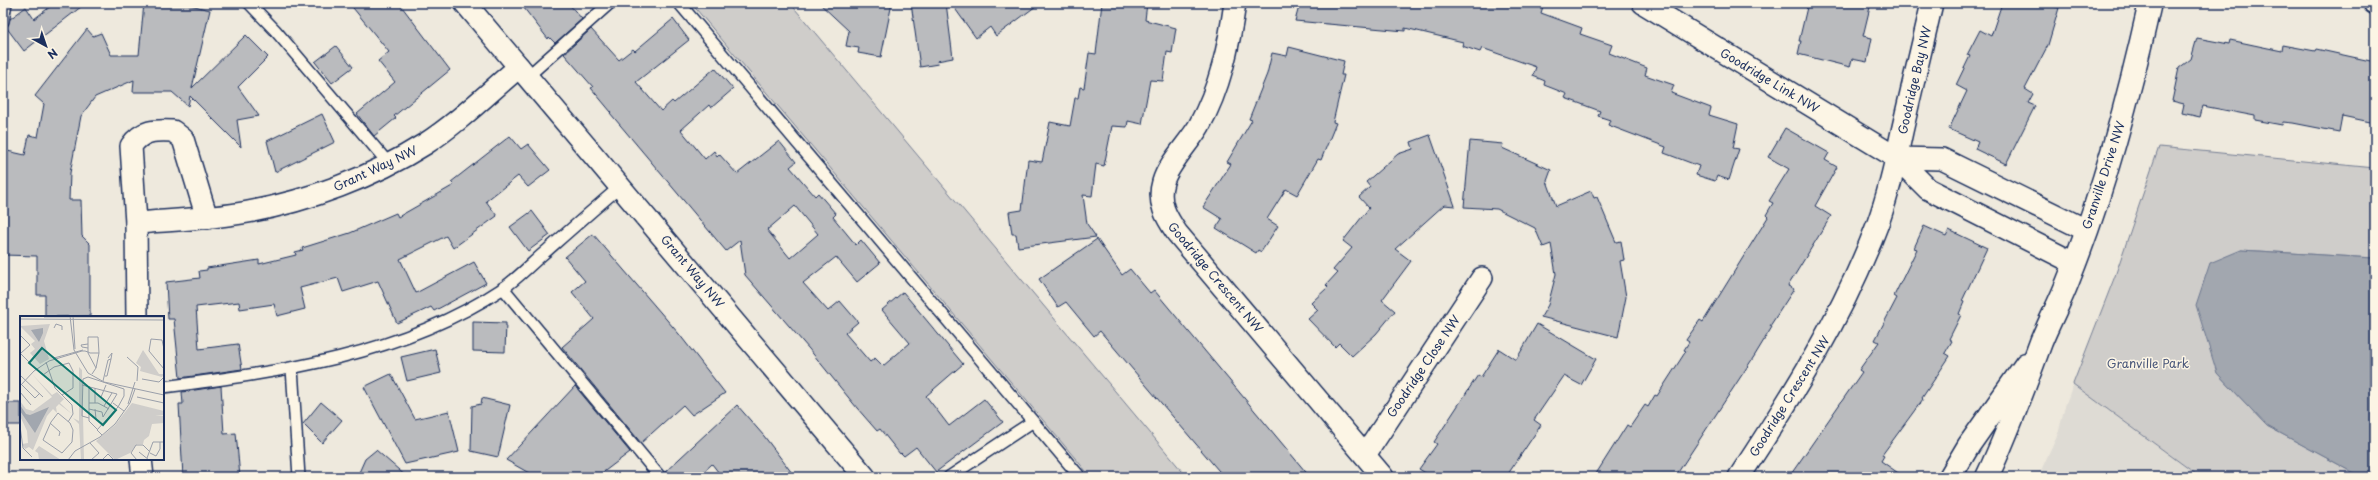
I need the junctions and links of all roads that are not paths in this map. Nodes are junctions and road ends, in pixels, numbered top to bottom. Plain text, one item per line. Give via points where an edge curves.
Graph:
1 (6, 3) edge
2 (249, 3) edge
3 (465, 3) edge
4 (610, 3) edge
5 (679, 3) edge
6 (1235, 3) edge
7 (1643, 3) edge
8 (1932, 3) edge
9 (2150, 3) edge
10 (3, 21) edge
11 (523, 72) junction
12 (1897, 158) junction
13 (389, 164) junction
14 (621, 186) junction
15 (207, 218) junction
16 (136, 223) junction
17 (2086, 230) junction
18 (2074, 263) junction
19 (1482, 278) dead end
20 (503, 288) junction
21 (137, 316) edge
22 (2041, 341) junction
23 (292, 368) junction
24 (164, 387) edge
25 (1032, 422) junction
26 (1365, 455) junction
27 (141, 460) edge
28 (143, 477) edge
29 (299, 477) edge
30 (660, 477) edge
31 (865, 477) edge
32 (949, 477) edge
33 (1080, 477) edge
34 (1383, 477) edge
35 (1738, 477) edge
36 (1950, 477) edge
37 (1987, 477) edge

1 - 10 lane
2 - 13 lane via 276,30
3 - 11 street, Grant Way NW
4 - 11 lane
5 - 25 lane
6 - 26 street, Goodridge Crescent NW via 1227,52 1216,88 1199,125 1166,174 1161,194 1164,213 1177,233
7 - 12 street, Goodridge Link NW
8 - 12 street, Goodridge Bay NW
9 - 17 street, Granville Drive NW via 2122,114
11 - 13 street, Grant Way NW via 426,144
11 - 14 street, Grant Way NW
12 - 17 street via 1942,159
12 - 18 street, Goodridge Link NW via 1928,189
12 - 35 street, Goodridge Crescent NW via 1878,222 1846,300 1802,381
13 - 15 street, Grant Way NW via 322,192 248,212
14 - 20 lane
14 - 31 street, Grant Way NW
15 - 16 street, Grant Way NW
15 - 16 street via 183,139 173,131 146,132 131,146
16 - 21 street
17 - 18 street, Granville Drive NW
18 - 22 street, Granville Drive NW
19 - 26 street, Goodridge Close NW
20 - 23 lane via 435,325 392,343
20 - 30 lane
22 - 36 street, Granville Drive NW via 1969,445
22 - 37 street, Granville Drive NW via 2020,401
23 - 24 lane
23 - 29 lane
25 - 32 lane
25 - 33 lane
26 - 34 street, Goodridge Crescent NW
27 - 28 street

